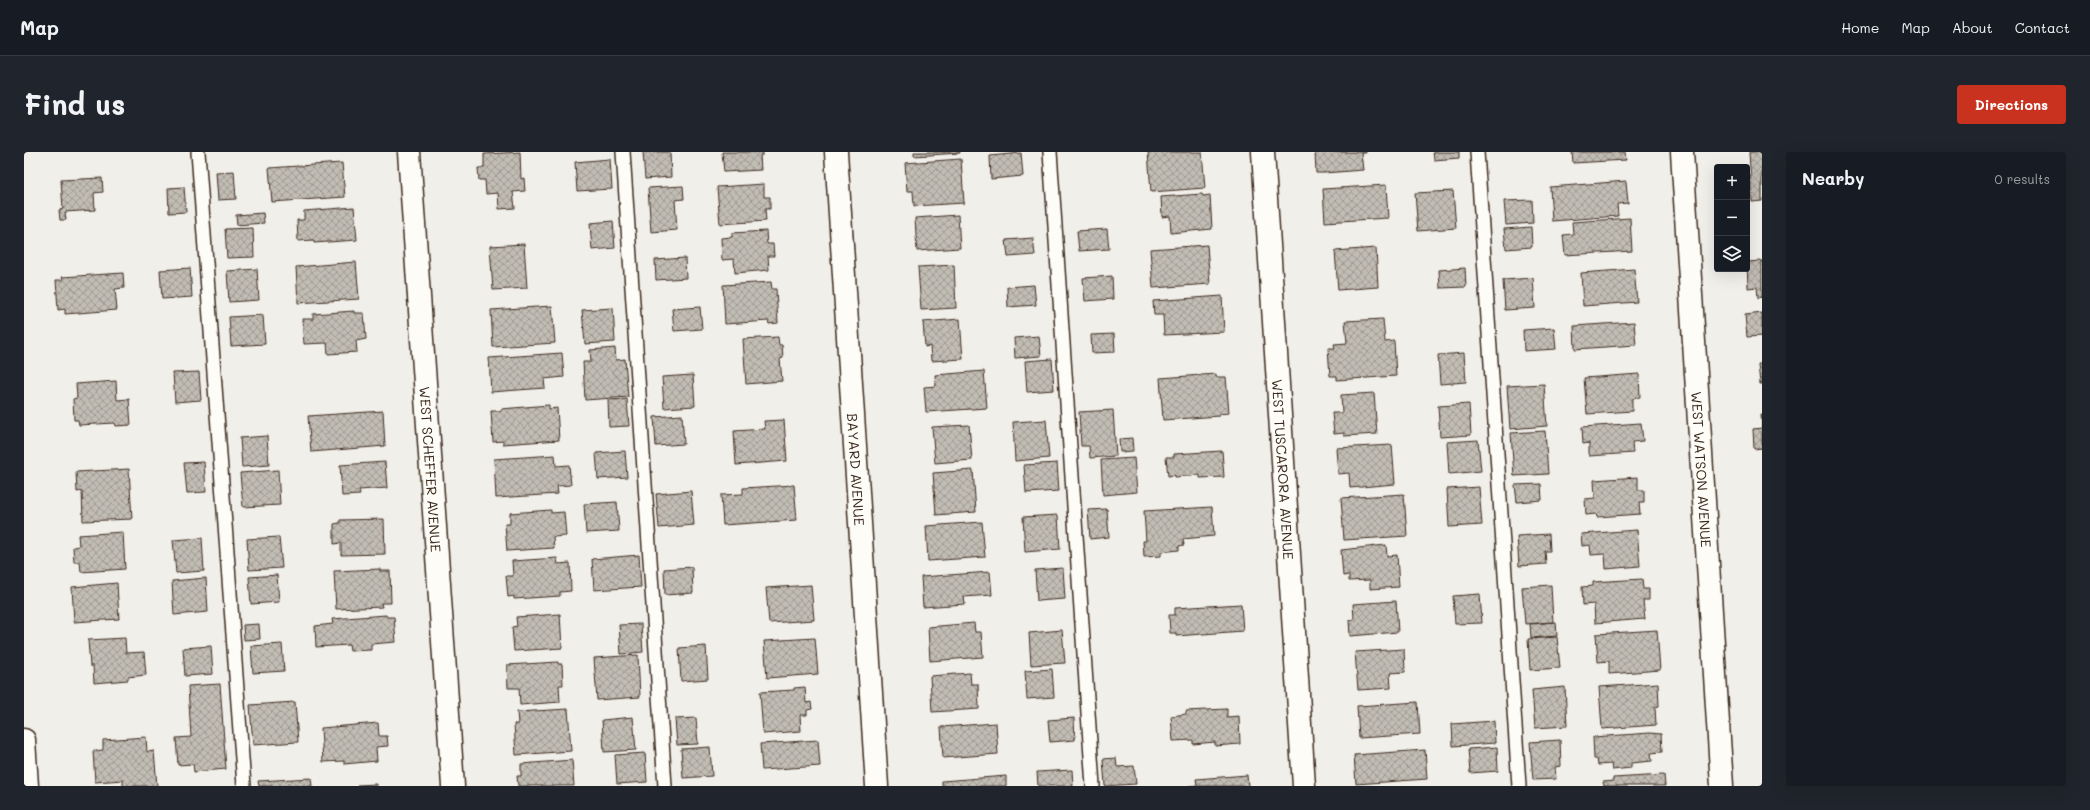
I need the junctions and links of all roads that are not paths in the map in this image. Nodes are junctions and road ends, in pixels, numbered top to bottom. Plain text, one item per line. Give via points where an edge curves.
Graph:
1 (198, 152) edge
2 (409, 152) edge
3 (623, 152) edge
4 (836, 152) edge
5 (1050, 152) edge
6 (1263, 152) edge
7 (1477, 152) edge
8 (1682, 152) edge
9 (24, 740) edge
10 (27, 786) edge
11 (244, 786) edge
12 (453, 786) edge
13 (665, 786) edge
14 (877, 786) edge
15 (1093, 786) edge
16 (1304, 786) edge
17 (1519, 786) edge
18 (1722, 786) edge

1 - 11 lane
2 - 12 street, WEST SCHEFFER AVENUE
3 - 13 lane
4 - 14 street, BAYARD AVENUE
5 - 15 lane
6 - 16 street, WEST TUSCARORA AVENUE
7 - 17 lane
8 - 18 street, WEST WATSON AVENUE
9 - 10 street

